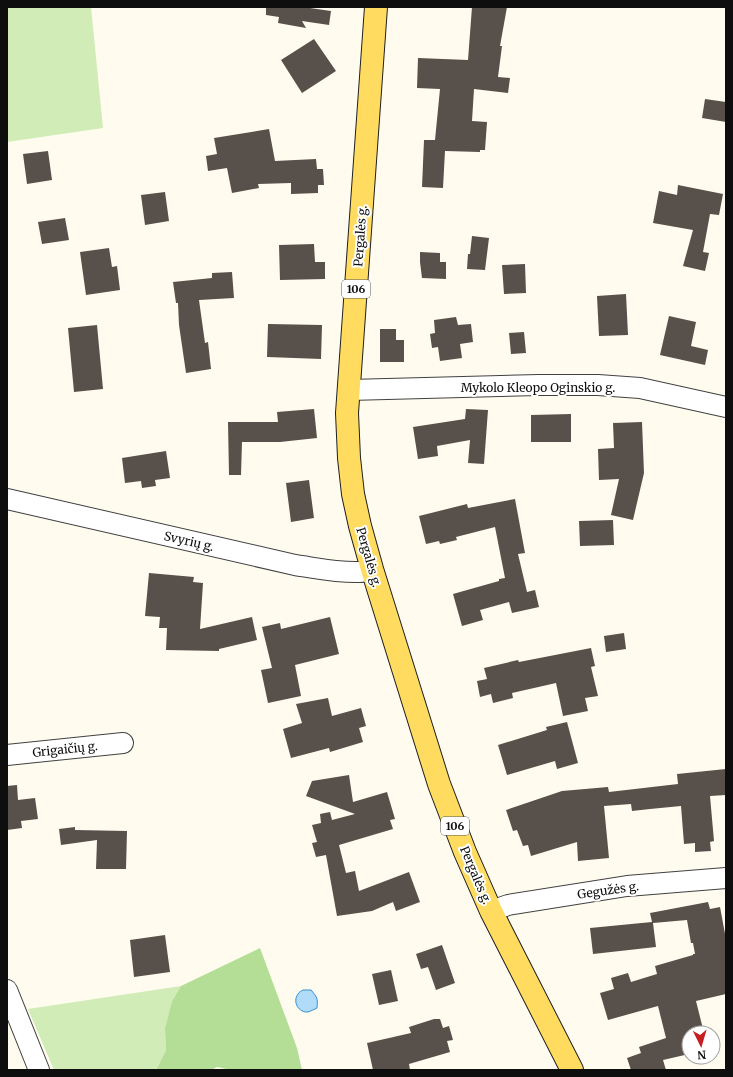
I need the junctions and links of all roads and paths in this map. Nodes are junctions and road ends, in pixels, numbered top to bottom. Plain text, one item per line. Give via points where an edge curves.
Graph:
1 (376, 7) edge
2 (349, 390) junction
3 (726, 406) edge
4 (7, 499) edge
5 (372, 569) junction
6 (123, 742) dead end
7 (7, 755) edge
8 (726, 878) edge
9 (491, 911) junction
10 (7, 990) edge
11 (39, 1070) edge
12 (572, 1070) edge

1 - 2 main road, Pergalės g. / 106
2 - 3 street, Mykolo Kleopo Oginskio g. via 598,385 640,388
2 - 5 main road, Pergalės g. / 106 via 347,413 353,494
4 - 5 street, Svyrių g. via 294,565 361,572
5 - 9 main road, Pergalės g. / 106 via 439,784
6 - 7 street, Grigaičių g.
8 - 9 street, Gegužės g. via 627,886 508,905
9 - 12 main road, Pergalės g. / 106
10 - 11 street

